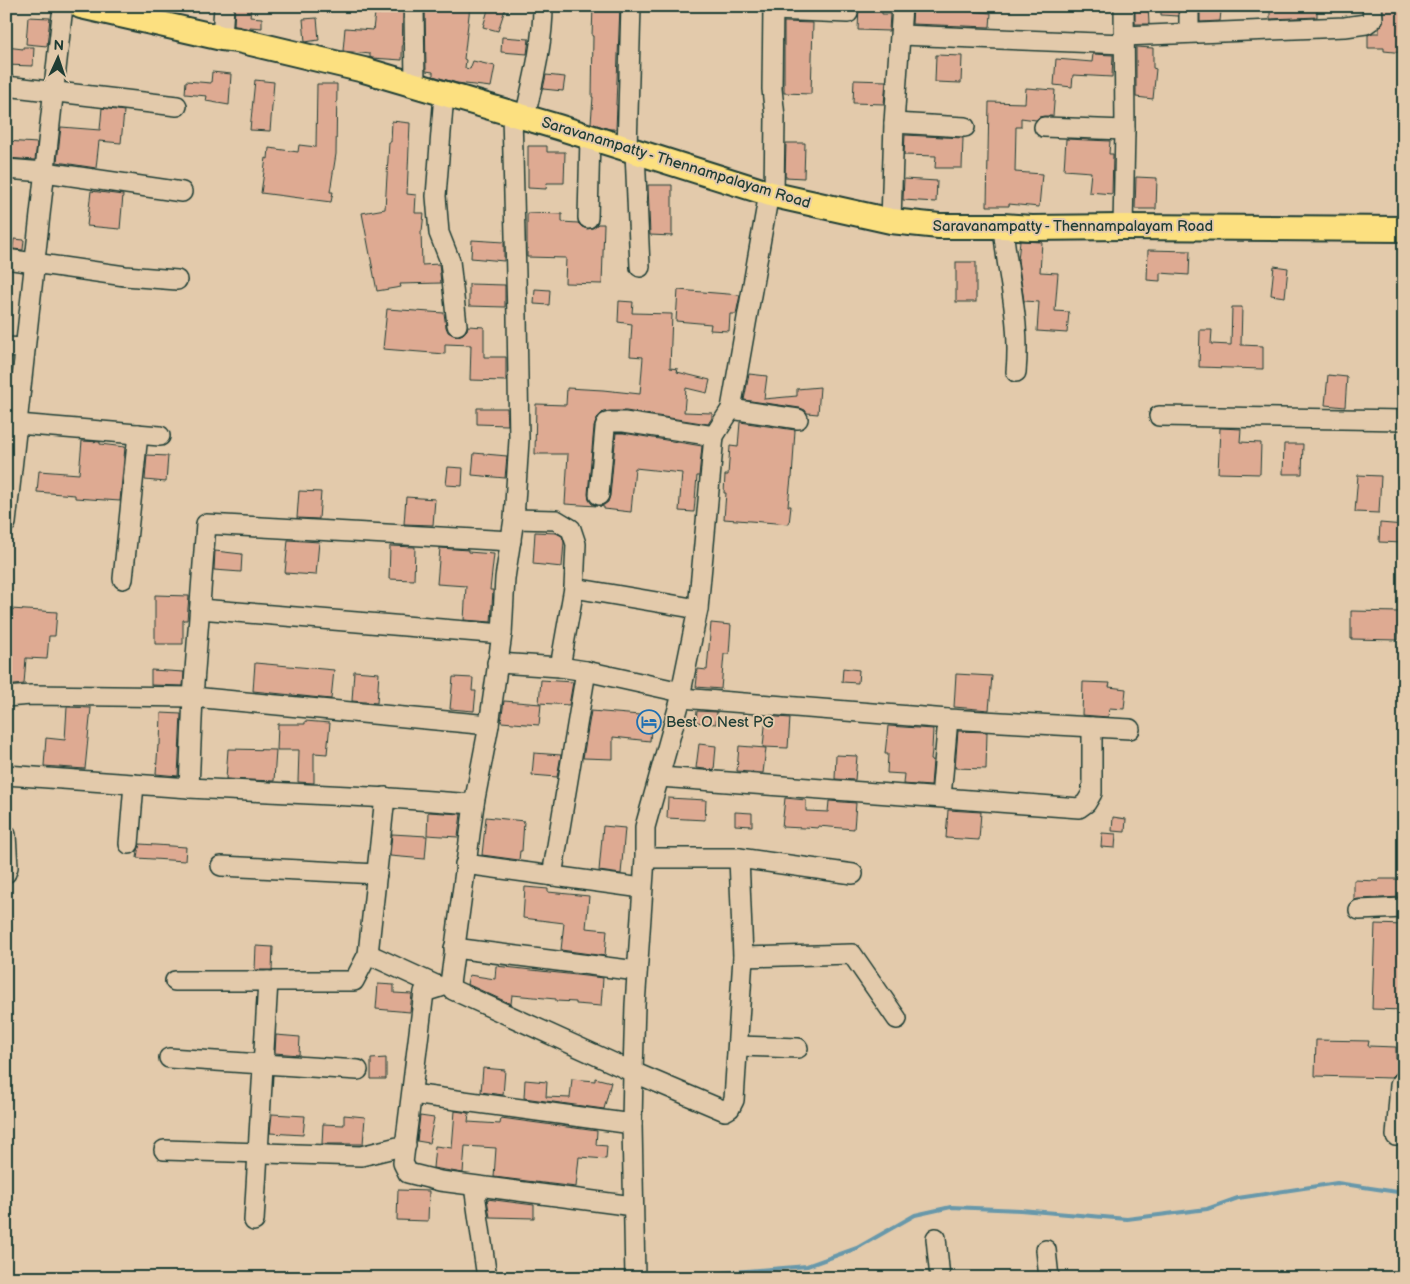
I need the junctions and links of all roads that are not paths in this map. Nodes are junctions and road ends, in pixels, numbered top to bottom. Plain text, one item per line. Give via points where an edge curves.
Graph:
1 (63, 6) edge
2 (81, 6) edge
3 (224, 6) edge
4 (414, 6) edge
5 (543, 6) edge
6 (631, 6) edge
7 (902, 6) edge
8 (1124, 6) edge
9 (1189, 6) edge
10 (1372, 6) edge
11 (773, 8) edge
12 (848, 13) dead end
13 (1188, 33) junction
14 (901, 35) junction
15 (222, 38) junction
16 (1124, 40) junction
17 (415, 85) junction
18 (6, 86) edge
19 (54, 92) junction
20 (444, 94) junction
21 (177, 106) dead end
22 (518, 116) junction
23 (894, 123) junction
24 (965, 127) dead end
25 (1044, 127) dead end
26 (1125, 130) junction
27 (590, 137) junction
28 (631, 150) junction
29 (6, 169) edge
30 (44, 172) junction
31 (182, 192) dead end
32 (771, 194) junction
33 (588, 218) dead end
34 (891, 221) junction
35 (1004, 226) junction
36 (1123, 227) junction
37 (1404, 229) edge
38 (6, 259) edge
39 (34, 263) junction
40 (640, 267) dead end
41 (178, 280) dead end
42 (457, 325) dead end
43 (6, 347) edge
44 (25, 348) junction
45 (1016, 372) dead end
46 (731, 409) junction
47 (1159, 416) dead end
48 (798, 419) dead end
49 (1404, 420) edge
50 (12, 423) edge
51 (138, 434) junction
52 (160, 436) dead end
53 (714, 436) junction
54 (599, 495) dead end
55 (514, 519) junction
56 (6, 523) edge
57 (511, 541) junction
58 (123, 578) dead end
59 (574, 588) junction
60 (200, 609) junction
61 (698, 609) junction
62 (502, 634) junction
63 (497, 663) junction
64 (560, 667) junction
65 (586, 671) junction
66 (681, 695) junction
67 (6, 697) edge
68 (194, 697) junction
69 (948, 718) junction
70 (489, 726) junction
71 (1092, 727) junction
72 (1130, 729) dead end
73 (6, 775) edge
74 (660, 777) junction
75 (134, 784) junction
76 (189, 788) junction
77 (386, 797) junction
78 (942, 797) junction
79 (474, 804) junction
80 (6, 835) edge
81 (129, 844) dead end
82 (645, 858) junction
83 (739, 858) junction
84 (465, 864) junction
85 (221, 866) dead end
86 (6, 873) edge
87 (377, 874) junction
88 (853, 874) dead end
89 (552, 876) junction
90 (642, 888) junction
91 (1404, 908) edge
92 (1359, 910) dead end
93 (454, 948) junction
94 (368, 954) junction
95 (743, 957) junction
96 (637, 971) junction
97 (175, 981) dead end
98 (268, 981) junction
99 (445, 986) junction
100 (897, 1019) dead end
101 (738, 1046) junction
102 (798, 1048) dead end
103 (169, 1058) dead end
104 (263, 1064) junction
105 (358, 1070) dead end
106 (632, 1072) junction
107 (1404, 1080) edge
108 (412, 1094) junction
109 (632, 1124) junction
110 (1396, 1136) dead end
111 (406, 1144) junction
112 (164, 1150) dead end
113 (258, 1153) junction
114 (474, 1186) junction
115 (633, 1206) junction
116 (254, 1221) dead end
117 (936, 1238) dead end
118 (1046, 1250) dead end
119 (487, 1278) edge
120 (636, 1278) edge
121 (940, 1278) edge
122 (1049, 1278) edge

1 - 19 street
2 - 15 main road, Saravanampatty - Thennampalayam Road
3 - 15 street
4 - 17 street
5 - 22 street via 539,55
6 - 28 street
7 - 14 street
8 - 16 street
9 - 13 street
10 - 13 street via 1373,20 1366,24
11 - 12 street
11 - 32 street via 775,117
13 - 16 street
14 - 16 street
14 - 23 street
15 - 17 main road, Saravanampatty - Thennampalayam Road via 364,70
16 - 26 street
17 - 20 main road, Saravanampatty - Thennampalayam Road
18 - 19 street
19 - 21 street
19 - 30 street
20 - 22 main road, Saravanampatty - Thennampalayam Road
20 - 42 street via 436,196 439,233 450,261
22 - 27 main road, Saravanampatty - Thennampalayam Road
22 - 55 street via 519,440
23 - 24 street
23 - 34 street
25 - 26 street
26 - 36 street
27 - 28 main road, Saravanampatty - Thennampalayam Road
27 - 33 street
28 - 32 main road, Saravanampatty - Thennampalayam Road
28 - 40 street
29 - 30 street
30 - 31 street
30 - 39 street
32 - 34 main road, Saravanampatty - Thennampalayam Road
32 - 46 street
34 - 35 main road, Saravanampatty - Thennampalayam Road via 939,226
35 - 36 main road, Saravanampatty - Thennampalayam Road
35 - 45 street via 1017,328
36 - 37 main road, Saravanampatty - Thennampalayam Road
38 - 39 street
39 - 41 street
39 - 44 street
43 - 44 street
44 - 50 street
46 - 48 street
46 - 53 street
47 - 49 street
50 - 51 street
50 - 56 street
51 - 52 street
51 - 58 street
53 - 54 street via 624,422 607,423
53 - 61 street
55 - 57 street
55 - 59 street via 556,520 571,529 576,544
57 - 60 street via 206,524
57 - 62 street
59 - 61 street
59 - 64 street
60 - 62 street
60 - 68 street
61 - 66 street
62 - 63 street
63 - 64 street
63 - 70 street
64 - 65 street
65 - 66 street
65 - 89 street
66 - 69 street
66 - 74 street
67 - 68 street
68 - 70 street
68 - 76 street
69 - 71 street
69 - 78 street
70 - 79 street
71 - 72 street
71 - 78 street via 1092,793 1079,808
73 - 75 street
74 - 78 street
74 - 82 street via 645,827
75 - 76 street
75 - 81 street
76 - 77 street
77 - 79 street
77 - 87 street
79 - 84 street
80 - 86 street
82 - 83 street
82 - 90 street
83 - 88 street
83 - 95 street
84 - 89 street
84 - 93 street
85 - 87 street
87 - 94 street
89 - 90 street
90 - 96 street
91 - 92 street
93 - 96 street
93 - 99 street
94 - 98 street via 354,981
94 - 99 street
95 - 100 street via 852,954
95 - 101 street
96 - 106 street
97 - 98 street
98 - 104 street
99 - 106 street
99 - 108 street via 424,992
101 - 102 street
101 - 106 street via 734,1100 725,1111
103 - 104 street
104 - 105 street
104 - 113 street
106 - 109 street
107 - 110 street via 1400,1085
108 - 109 street
108 - 111 street
109 - 115 street
111 - 113 street via 361,1156
111 - 114 street via 403,1163 408,1173
112 - 113 street
113 - 116 street
114 - 115 street
114 - 119 street
115 - 120 street
117 - 121 street
118 - 122 street

